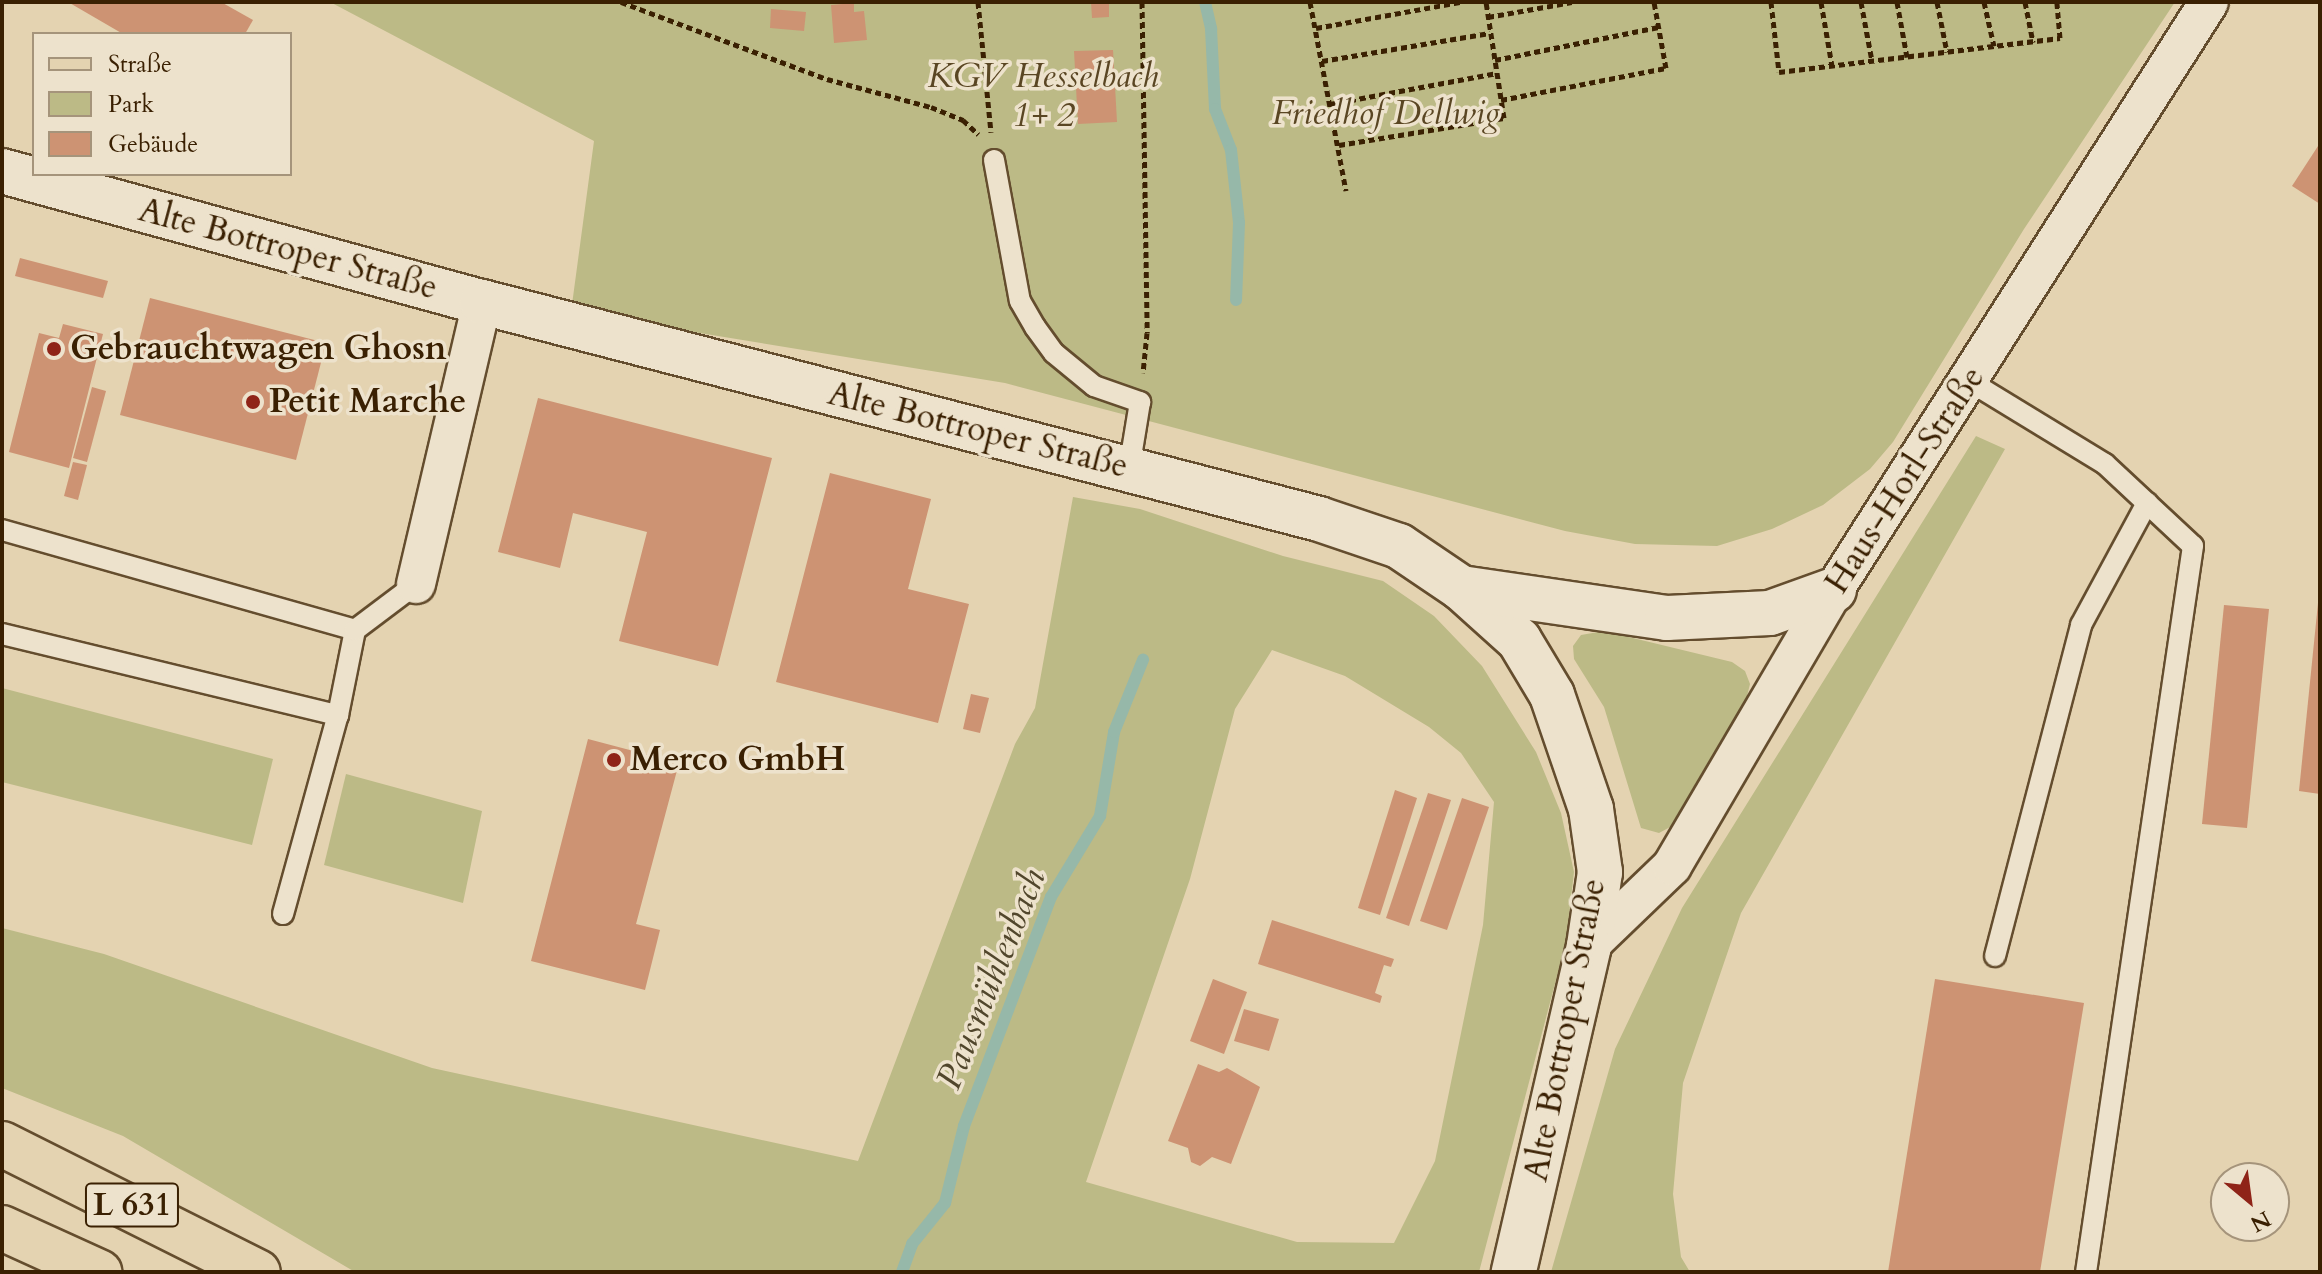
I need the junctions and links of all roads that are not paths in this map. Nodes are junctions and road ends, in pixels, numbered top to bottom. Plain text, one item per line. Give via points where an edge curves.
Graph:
1 (2209, 2) edge
2 (992, 152) road end
3 (2, 171) edge
4 (482, 302) junction
5 (1969, 381) junction
6 (1129, 469) junction
7 (2147, 503) junction
8 (2, 530) edge
9 (416, 584) joint
10 (1461, 588) junction
11 (1834, 590) junction
12 (355, 630) junction
13 (2, 634) edge
14 (338, 715) junction
15 (283, 914) dead end
16 (1589, 946) junction
17 (1995, 956) dead end
18 (2, 1144) edge
19 (2, 1228) edge
20 (99, 1272) edge
21 (258, 1272) edge
22 (1514, 1272) edge
23 (2086, 1272) edge

1 - 5 street, Haus-Horl-Straße
2 - 6 lane via 1018,291 1035,327 1054,353 1094,386 1140,402
3 - 4 street, Alte Bottroper Straße
4 - 6 street, Alte Bottroper Straße
4 - 9 street, Alte Bottroper Straße
5 - 7 lane via 2105,464
5 - 11 street, Haus-Horl-Straße
6 - 10 street, Alte Bottroper Straße via 1319,519 1399,546
7 - 17 lane via 2081,625
7 - 23 lane via 2193,546
8 - 12 lane
9 - 12 lane
10 - 11 street, Alte Bottroper Straße via 1667,618 1770,613
10 - 16 street, Alte Bottroper Straße via 1519,640 1552,695 1591,809 1600,872
11 - 16 street, Haus-Horl-Straße via 1672,866
12 - 14 lane
13 - 14 lane
14 - 15 lane
16 - 22 street, Alte Bottroper Straße
18 - 21 main road, L 631
19 - 20 main road, L 631

